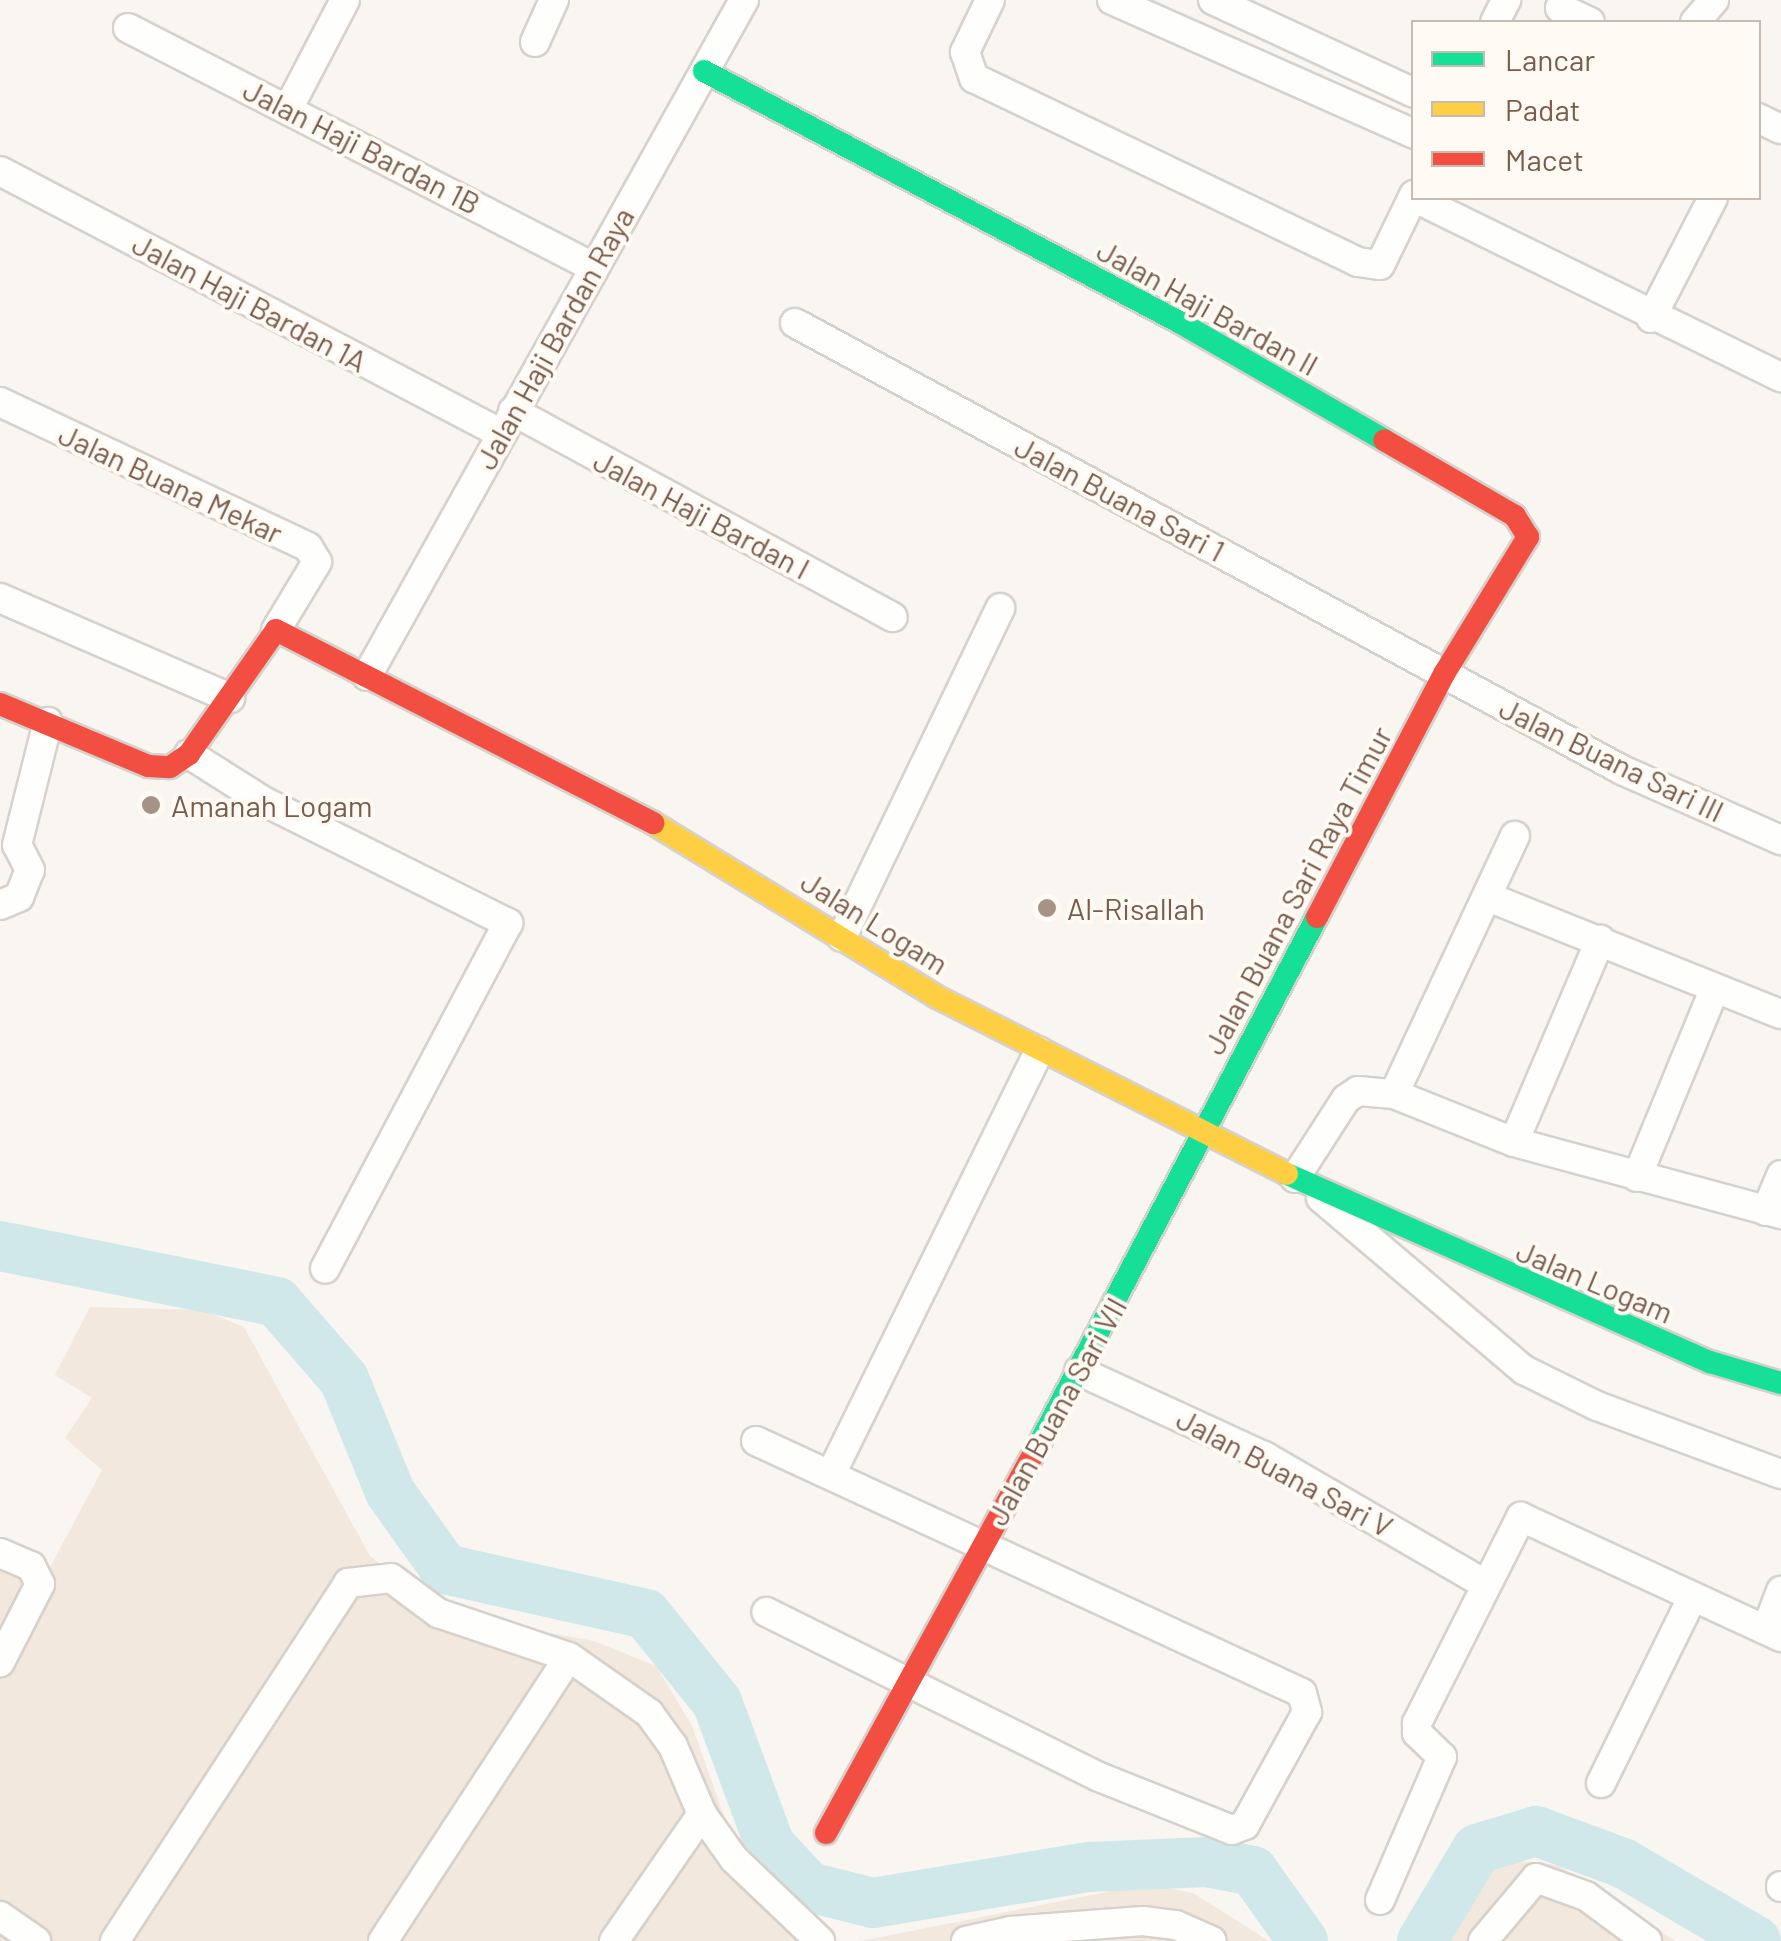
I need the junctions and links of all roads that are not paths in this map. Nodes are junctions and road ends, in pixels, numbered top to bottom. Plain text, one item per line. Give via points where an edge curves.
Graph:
1 (345, 0) edge
2 (554, 0) edge
3 (744, 0) edge
4 (990, 0) edge
5 (1112, 0) edge
6 (1214, 0) edge
7 (1714, 0) edge
8 (1560, 8) dead end
9 (1586, 20) edge
10 (1697, 20) edge
11 (128, 28) dead end
12 (535, 42) dead end
13 (704, 71) junction
14 (1411, 92) edge
15 (288, 109) junction
16 (1411, 133) edge
17 (0, 171) edge
18 (1411, 200) edge
19 (1421, 200) edge
20 (1712, 200) edge
21 (594, 267) junction
22 (1651, 318) junction
23 (795, 322) dead end
24 (1781, 377) edge
25 (0, 402) edge
26 (506, 422) junction
27 (0, 598) edge
28 (1000, 608) dead end
29 (893, 617) dead end
30 (276, 630) junction
31 (1444, 674) junction
32 (367, 676) junction
33 (230, 698) junction
34 (0, 704) edge
35 (48, 722) junction
36 (189, 754) junction
37 (1515, 836) dead end
38 (1781, 840) edge
39 (1488, 896) junction
40 (0, 905) edge
41 (842, 937) junction
42 (1600, 940) junction
43 (1714, 988) junction
44 (1781, 1014) edge
45 (1039, 1051) junction
46 (1394, 1094) junction
47 (1203, 1135) junction
48 (1514, 1142) junction
49 (1781, 1175) edge
50 (1637, 1177) junction
51 (1301, 1181) junction
52 (1773, 1213) edge
53 (325, 1269) dead end
54 (1080, 1371) junction
55 (1781, 1383) edge
56 (756, 1441) dead end
57 (831, 1474) junction
58 (1781, 1474) edge
59 (983, 1543) junction
60 (0, 1553) edge
61 (1485, 1584) junction
62 (1781, 1592) edge
63 (1692, 1598) junction
64 (766, 1612) dead end
65 (1773, 1634) edge
66 (569, 1656) junction
67 (0, 1662) edge
68 (906, 1686) junction
69 (1601, 1783) dead end
70 (702, 1814) junction
71 (826, 1833) dead end
72 (1380, 1900) dead end
73 (0, 1916) edge
74 (1087, 1931) edge
75 (391, 1938) edge
76 (36, 1941) edge
77 (115, 1941) edge
78 (614, 1941) edge
79 (820, 1941) edge
80 (966, 1941) edge
81 (1212, 1941) edge
82 (1483, 1941) edge
83 (1647, 1941) edge

1 - 15 street
2 - 12 street
3 - 13 street, Jalan Haji Bardan Raya
4 - 18 street via 964,52 974,78 1358,262 1380,265
5 - 16 street
6 - 14 street
7 - 10 street
8 - 9 street
11 - 15 street, Jalan Haji Bardan 1B
13 - 21 street, Jalan Haji Bardan Raya
13 - 31 street, Jalan Haji Bardan II via 1179,322 1524,524 1528,537
15 - 21 street, Jalan Haji Bardan 1B
17 - 26 street, Jalan Haji Bardan 1A
19 - 22 street
20 - 22 street
21 - 26 street, Jalan Haji Bardan Raya
22 - 24 street
23 - 31 street, Jalan Buana Sari 1
25 - 30 street, Jalan Buana Mekar via 308,547 317,562
26 - 29 street, Jalan Haji Bardan I
26 - 32 street, Jalan Haji Bardan Raya
27 - 33 street
28 - 41 street
30 - 32 street, Jalan Logam
30 - 33 street
31 - 38 street, Jalan Buana Sari III via 1622,770
31 - 47 street, Jalan Buana Sari Raya Timur
32 - 41 street, Jalan Logam via 711,853
33 - 36 street
34 - 35 street
35 - 36 street via 148,766 170,767
35 - 40 street via 16,844 30,870 18,898
36 - 53 street via 262,801 508,923
37 - 39 street
39 - 42 street
39 - 46 street
41 - 45 street, Jalan Logam
42 - 43 street
42 - 48 street
43 - 44 street
43 - 50 street
45 - 47 street, Jalan Logam
45 - 57 street
46 - 48 street
46 - 51 street via 1358,1091 1346,1098
47 - 51 street, Jalan Logam
47 - 54 street, Jalan Buana Sari VII
48 - 50 street
49 - 52 street
50 - 52 street
51 - 55 street, Jalan Logam via 1657,1340
51 - 58 street via 1524,1370 1597,1406
54 - 59 street, Jalan Buana Sari VII
54 - 61 street, Jalan Buana Sari V via 1264,1456
56 - 57 street
57 - 59 street
59 - 68 street, Jalan Buana Sari VII
59 - 68 street via 1302,1693 1307,1712 1245,1825 1212,1825
60 - 67 street via 31,1566 40,1584
61 - 63 street via 1518,1520 1528,1516
61 - 72 street via 1417,1723 1417,1733 1442,1757
62 - 65 street
63 - 65 street
63 - 69 street
64 - 68 street
66 - 70 street via 650,1713 673,1746
66 - 75 street
66 - 77 street via 438,1613 390,1578 348,1583
68 - 71 street, Jalan Buana Sari VII
70 - 78 street
70 - 79 street via 766,1895
73 - 76 street
74 - 80 street
74 - 81 street via 1176,1925
82 - 83 street via 1536,1878 1586,1896

